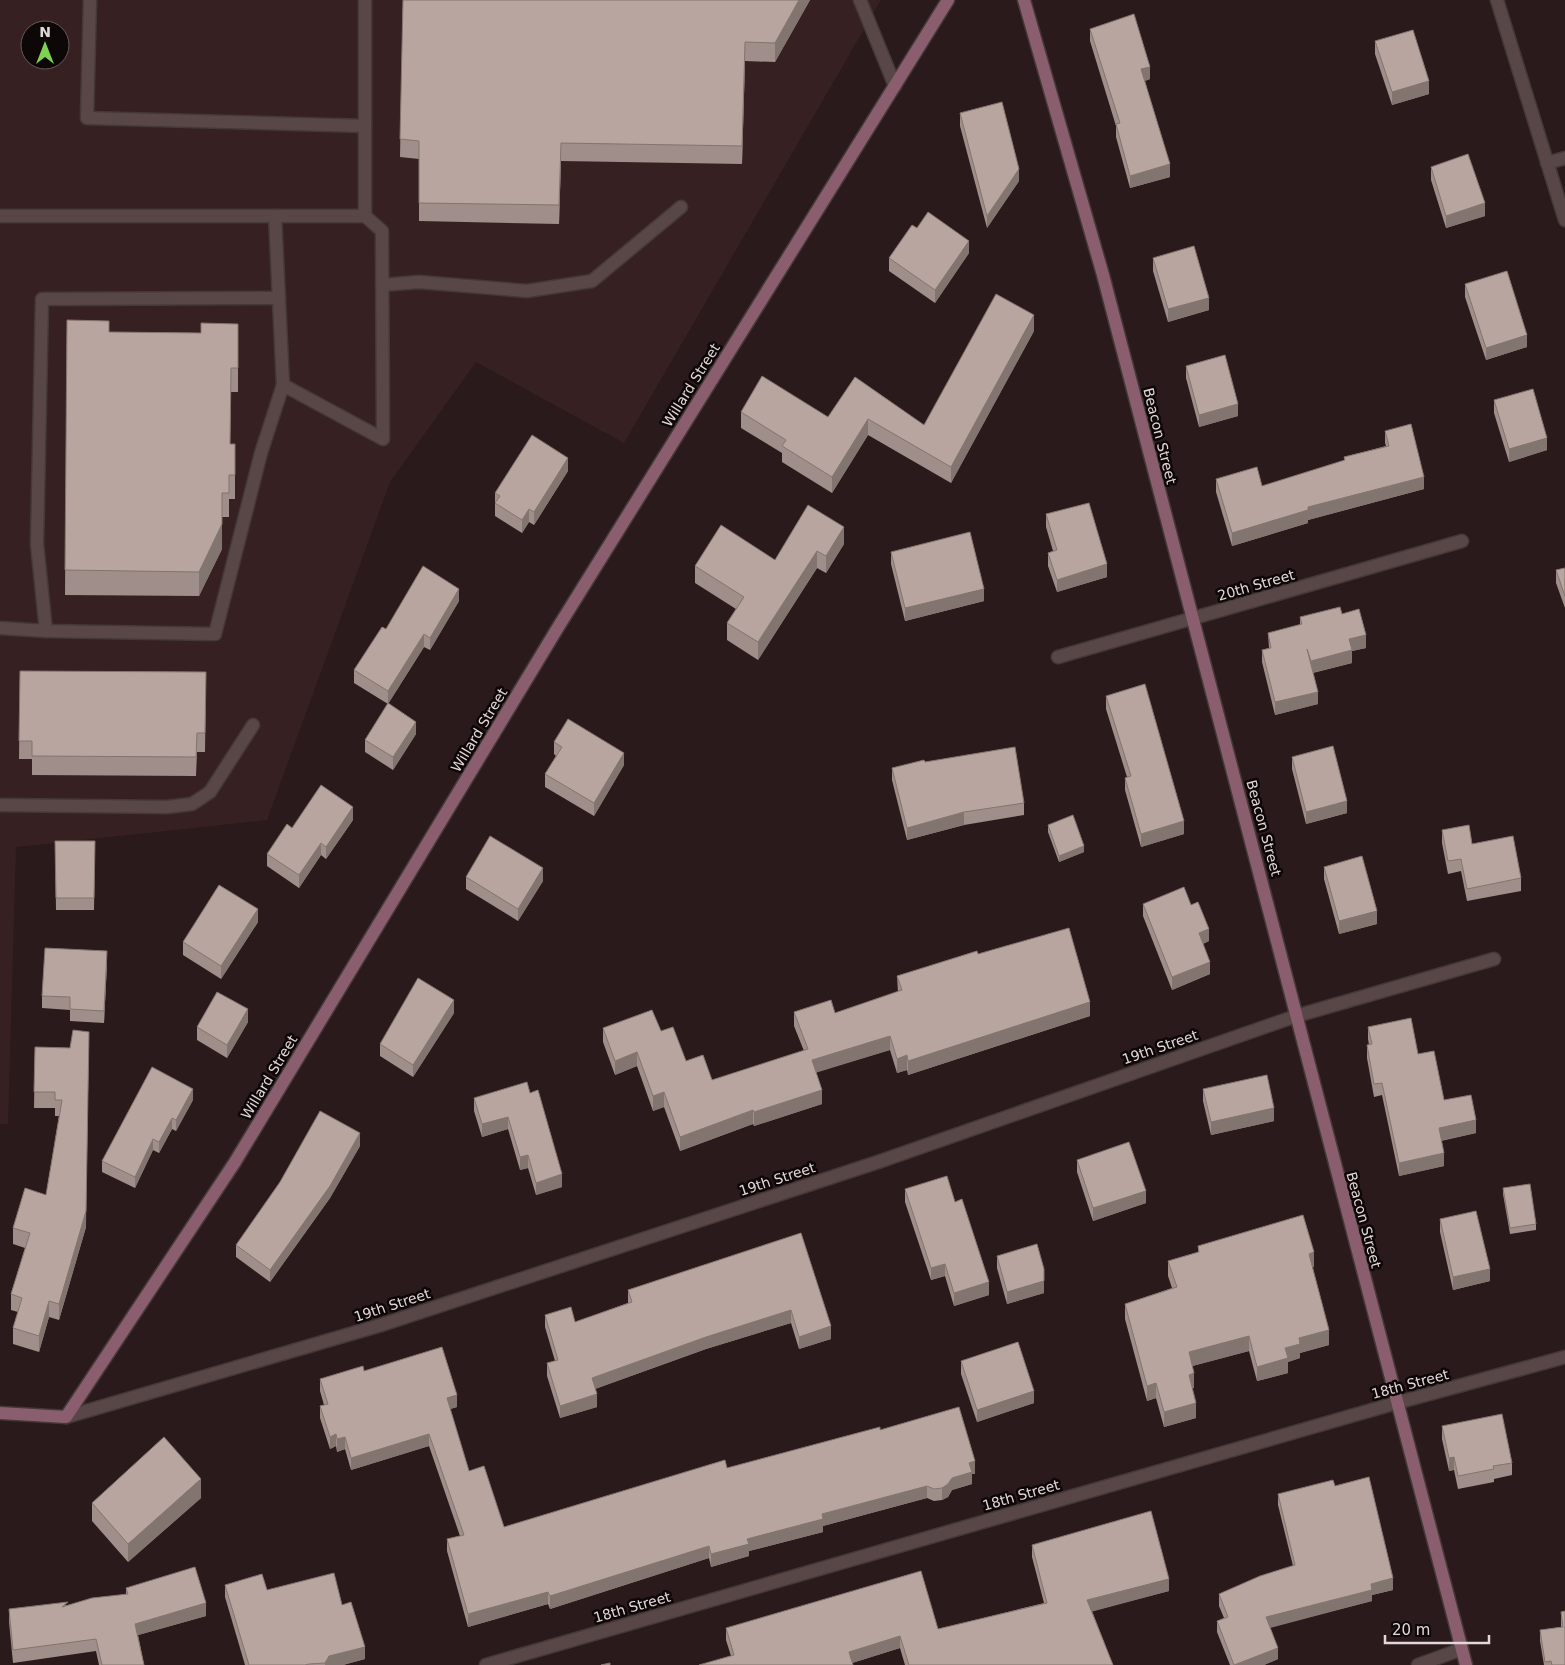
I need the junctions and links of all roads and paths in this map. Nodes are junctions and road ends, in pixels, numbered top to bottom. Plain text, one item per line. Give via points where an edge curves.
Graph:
1 (90, 0) edge
2 (364, 0) edge
3 (860, 0) edge
4 (948, 0) edge
5 (1024, 0) edge
6 (1496, 0) edge
7 (895, 86) junction
8 (365, 126) junction
9 (1565, 158) edge
10 (1547, 163) junction
11 (681, 208) dead end
12 (0, 216) edge
13 (275, 216) junction
14 (366, 216) junction
15 (1565, 220) edge
16 (382, 284) junction
17 (279, 298) junction
18 (283, 385) junction
19 (1462, 541) dead end
20 (1192, 619) junction
21 (0, 628) edge
22 (46, 631) junction
23 (1058, 657) dead end
24 (253, 725) dead end
25 (0, 805) edge
26 (1494, 959) dead end
27 (1296, 1016) junction
28 (1565, 1357) edge
29 (1396, 1403) junction
30 (0, 1413) edge
31 (66, 1417) junction
32 (1462, 1649) junction
33 (486, 1665) edge
34 (1418, 1665) edge
35 (1466, 1665) edge

1 - 8 street via 87,118
2 - 8 street
3 - 7 street
4 - 7 main road, Willard Street
5 - 20 main road, Beacon Street via 1103,275
6 - 10 street
7 - 31 main road, Willard Street via 557,628 235,1162
8 - 14 street
9 - 10 street
10 - 15 street
11 - 16 street via 592,280 527,292 419,282
12 - 13 street
13 - 14 street
13 - 17 street
14 - 16 street via 382,231
16 - 18 street via 383,439
17 - 18 street
17 - 22 street via 42,299 37,544
18 - 22 street via 261,453 215,634
19 - 20 street, 20th Street
20 - 23 street, 20th Street
20 - 27 main road, Beacon Street
21 - 22 street
24 - 25 street via 210,792 192,804 167,807
26 - 27 street, 19th Street
27 - 29 main road, Beacon Street
27 - 31 street, 19th Street via 878,1162 381,1325
28 - 29 street, 18th Street
29 - 32 main road, Beacon Street
29 - 33 street, 18th Street
30 - 31 main road
32 - 34 street
32 - 35 main road, Beacon Street

